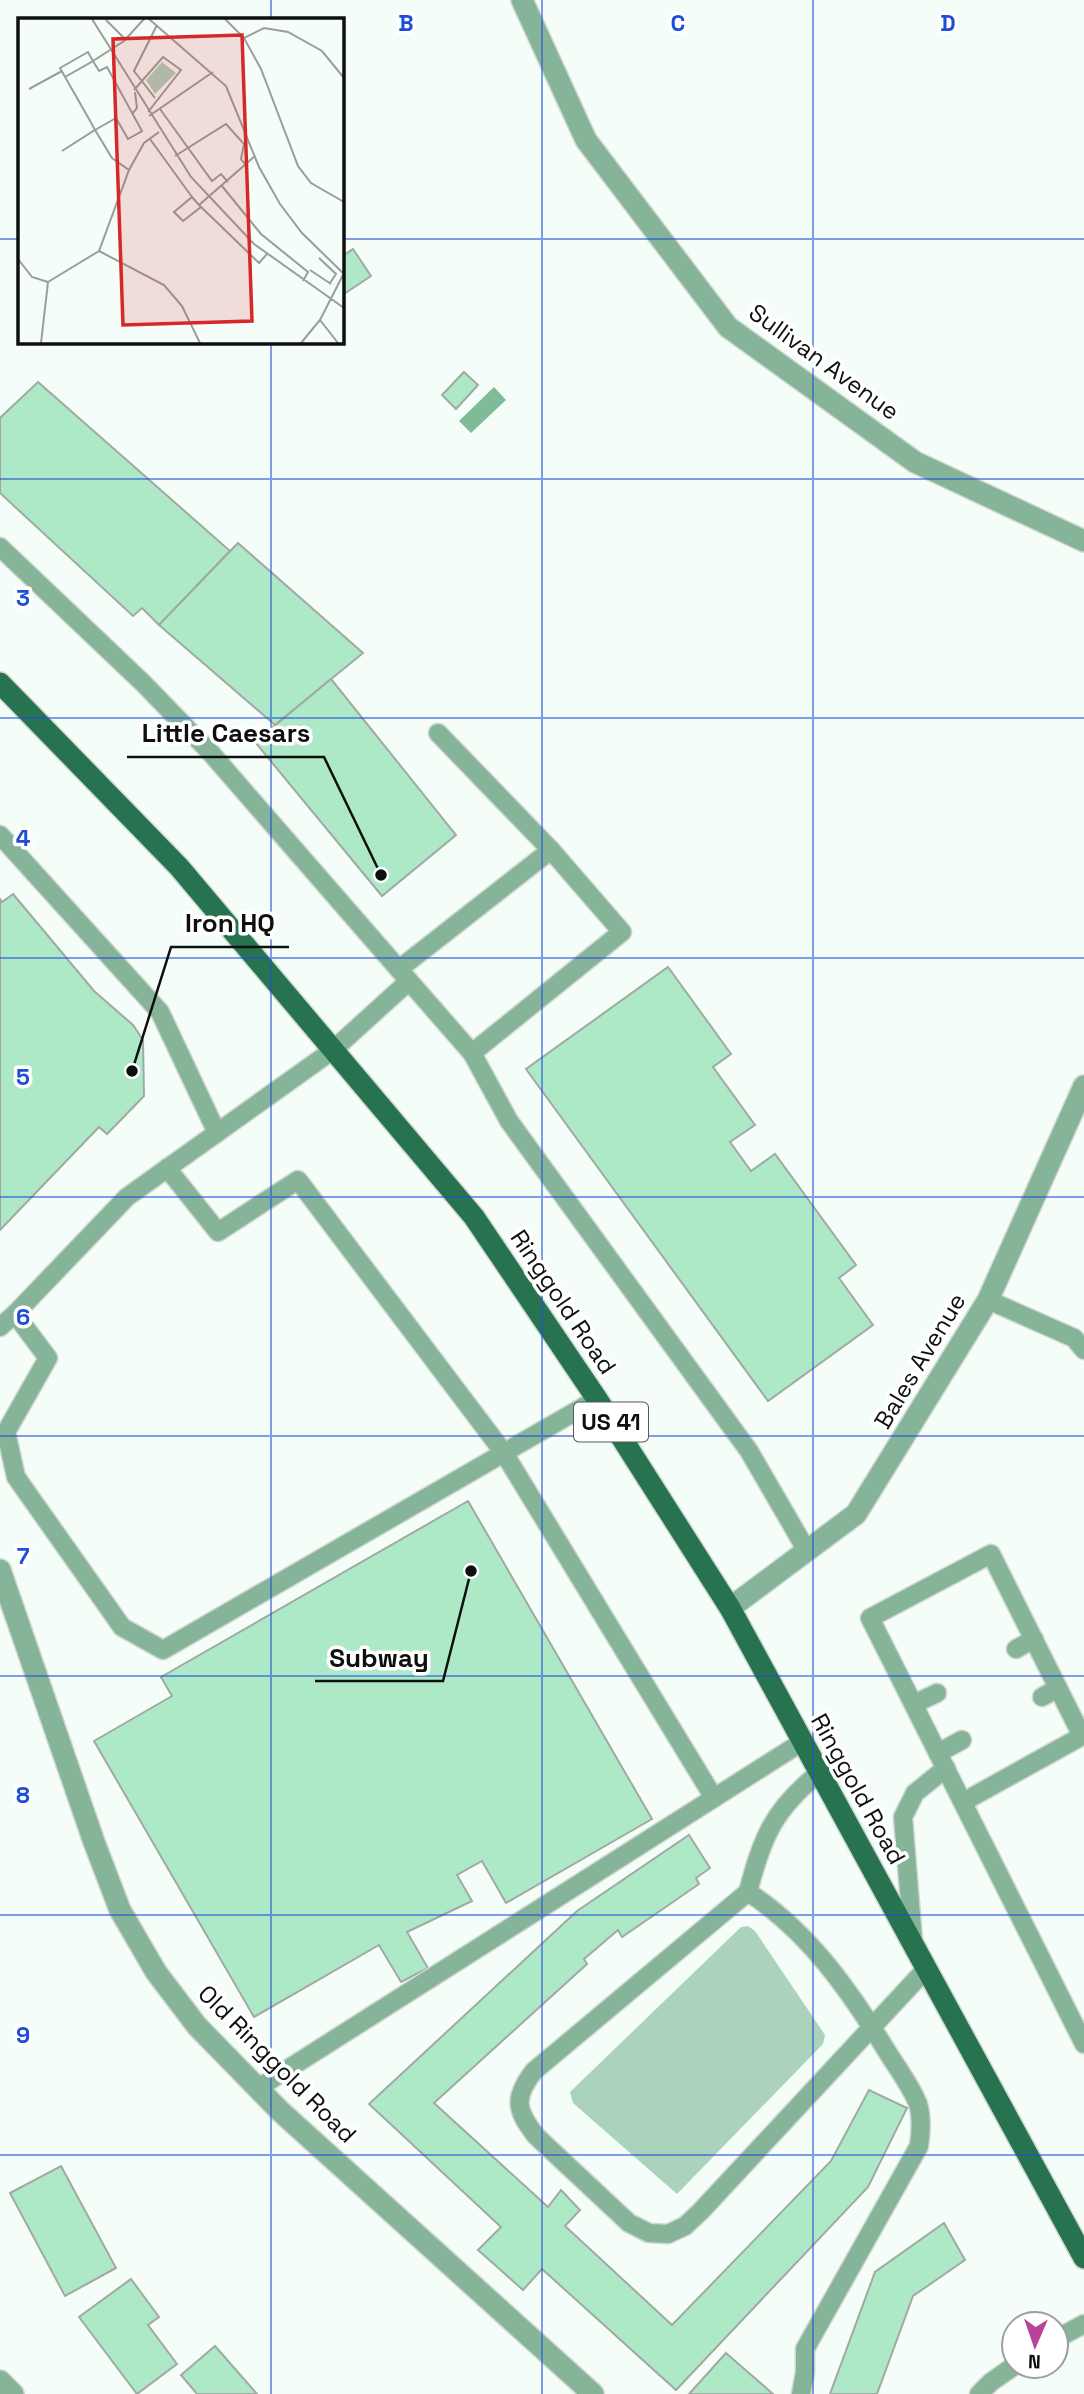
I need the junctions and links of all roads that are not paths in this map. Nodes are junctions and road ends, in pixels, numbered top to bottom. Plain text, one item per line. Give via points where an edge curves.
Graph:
1 (522, 0) edge
2 (1084, 541) edge
3 (0, 547) edge
4 (0, 683) edge
5 (438, 733) dead end
6 (0, 835) edge
7 (551, 850) junction
8 (404, 975) junction
9 (333, 1050) junction
10 (472, 1053) junction
11 (1084, 1086) edge
12 (217, 1133) junction
13 (167, 1168) junction
14 (988, 1300) junction
15 (15, 1314) junction
16 (0, 1327) edge
17 (1084, 1350) edge
18 (597, 1399) junction
19 (504, 1453) junction
20 (807, 1551) junction
21 (0, 1570) edge
22 (730, 1608) junction
23 (1034, 1639) junction
24 (1016, 1649) dead end
25 (1058, 1688) junction
26 (937, 1693) dead end
27 (1042, 1697) dead end
28 (914, 1704) junction
29 (1083, 1735) edge
30 (962, 1740) dead end
31 (802, 1742) junction
32 (942, 1760) junction
33 (819, 1773) junction
34 (715, 1798) junction
35 (963, 1802) junction
36 (748, 1892) junction
37 (914, 1947) junction
38 (926, 1969) junction
39 (871, 2026) junction
40 (1084, 2044) edge
41 (258, 2088) junction
42 (1084, 2258) edge
43 (1000, 2376) edge
44 (0, 2381) edge
45 (981, 2393) edge
46 (13, 2394) edge
47 (593, 2394) edge
48 (801, 2394) edge

1 - 2 street, Sullivan Avenue via 586,140 728,327 915,461
3 - 8 lane via 210,752
4 - 9 main road, Ringgold Road / US 41 via 179,867
5 - 7 lane
6 - 12 lane via 160,1012
7 - 8 lane
7 - 10 lane via 622,932
8 - 9 lane
8 - 10 lane
9 - 12 lane
9 - 18 main road, Ringgold Road / US 41 via 474,1217
10 - 20 lane via 509,1121 749,1451
11 - 14 street, Bales Avenue
12 - 13 lane
13 - 15 lane via 127,1197
13 - 19 lane via 218,1232 298,1180
14 - 17 lane via 1074,1338
14 - 20 street, Bales Avenue via 856,1514
15 - 16 lane
15 - 19 lane via 48,1358 6,1433 16,1477 122,1627 163,1650
18 - 19 lane
18 - 22 main road, Ringgold Road / US 41
19 - 34 lane
20 - 22 street, Bales Avenue
21 - 41 street, Old Ringgold Road via 120,1910 156,1972 197,2025
22 - 31 main road, Ringgold Road / US 41
23 - 24 lane
23 - 25 lane
23 - 28 lane via 991,1554 870,1618
25 - 27 lane
25 - 29 lane
26 - 28 lane
28 - 32 lane
29 - 35 lane
30 - 32 lane
31 - 33 main road, Ringgold Road / US 41
31 - 34 lane
32 - 35 lane
32 - 37 lane via 915,1793 903,1817
33 - 36 lane via 780,1811 758,1852
33 - 37 main road, Ringgold Road / US 41
34 - 41 lane
35 - 40 lane
36 - 39 lane via 799,1932
36 - 39 lane via 534,2071 521,2088 519,2108 536,2136 629,2223 649,2233 668,2234 701,2211
37 - 38 main road, Ringgold Road / US 41
38 - 39 lane
38 - 42 main road, Ringgold Road / US 41
39 - 48 lane via 918,2104 919,2146 805,2349
41 - 47 street, Old Ringgold Road
43 - 45 lane
44 - 46 street

